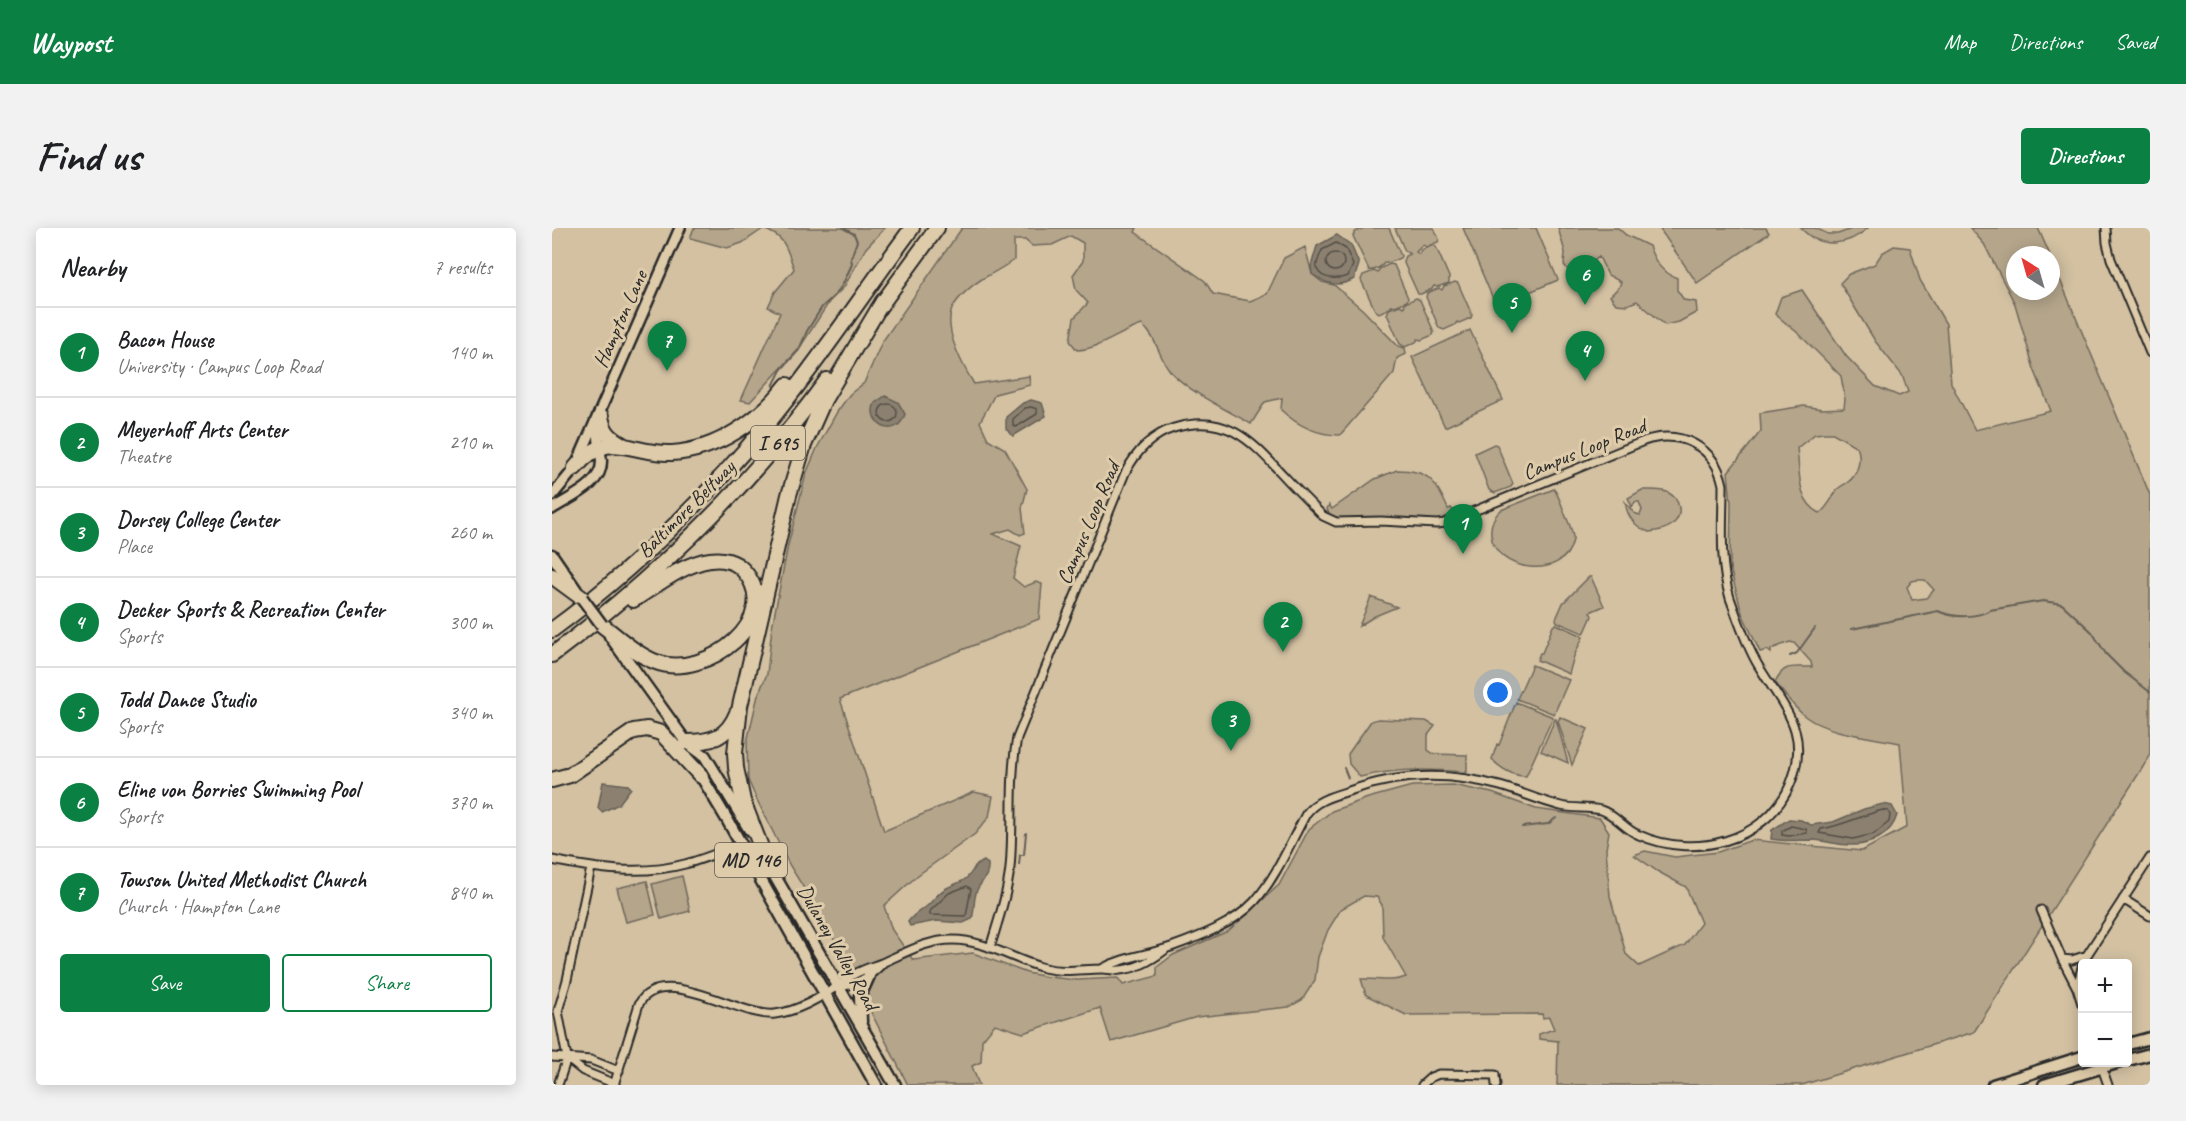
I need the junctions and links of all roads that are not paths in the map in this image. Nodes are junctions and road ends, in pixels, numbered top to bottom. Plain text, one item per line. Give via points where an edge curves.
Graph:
1 (680, 228) edge
2 (912, 228) edge
3 (937, 228) edge
4 (2106, 228) edge
5 (884, 301) junction
6 (2150, 353) edge
7 (608, 391) junction
8 (601, 416) junction
9 (623, 445) junction
10 (598, 448) junction
11 (575, 468) junction
12 (552, 496) edge
13 (552, 508) edge
14 (552, 555) edge
15 (560, 579) edge
16 (582, 598) joint
17 (603, 626) joint
18 (552, 628) edge
19 (586, 630) junction
20 (622, 645) junction
21 (552, 655) edge
22 (740, 706) junction
23 (686, 741) junction
24 (701, 776) junction
25 (552, 780) edge
26 (741, 844) junction
27 (2150, 858) edge
28 (552, 860) edge
29 (768, 865) junction
30 (591, 868) junction
31 (2123, 899) junction
32 (2041, 910) dead end
33 (2150, 916) edge
34 (990, 948) junction
35 (2087, 955) junction
36 (2062, 959) junction
37 (2085, 959) edge
38 (884, 962) junction
39 (869, 976) junction
40 (2078, 984) edge
41 (838, 987) junction
42 (2077, 988) junction
43 (2078, 991) edge
44 (825, 994) junction
45 (862, 1028) junction
46 (2150, 1038) edge
47 (2132, 1043) edge
48 (2150, 1054) edge
49 (552, 1057) edge
50 (567, 1058) junction
51 (2078, 1058) edge
52 (2132, 1059) edge
53 (2095, 1067) edge
54 (2102, 1067) edge
55 (619, 1071) junction
56 (614, 1084) edge
57 (554, 1085) edge
58 (876, 1085) edge
59 (894, 1085) edge
60 (1422, 1085) edge
61 (1496, 1085) edge
62 (1993, 1085) edge
63 (2044, 1085) edge
64 (2108, 1085) edge

1 - 7 street, Hampton Lane
2 - 9 highway via 782,392 734,433 703,447 672,453
2 - 18 highway, Baltimore Beltway / I 695 via 802,380 736,460 666,534
3 - 5 highway, Baltimore Beltway / I 695
4 - 6 street via 2111,259
5 - 19 highway, Baltimore Beltway / I 695 via 819,391 752,473 680,548
5 - 22 highway via 824,400 804,446
7 - 8 street, Hampton Lane
7 - 11 street, Hampton Lane
8 - 9 highway via 605,430
8 - 10 street, Hampton Lane
9 - 10 highway
10 - 11 highway
10 - 13 street, Hampton Lane via 602,464 598,476
11 - 12 street, Hampton Lane
14 - 15 main road
15 - 16 highway
16 - 17 main road, bridge
17 - 20 highway
19 - 20 highway via 669,577 701,562 726,560 740,567 750,580 755,596 750,618 735,641 717,655 695,663 670,665
19 - 21 highway, Baltimore Beltway / I 695
20 - 23 main road, Dulaney Valley Road / MD 146
22 - 23 highway via 735,719 721,734 706,742
22 - 29 highway via 736,768 743,801
23 - 24 main road, Dulaney Valley Road / MD 146
23 - 29 main road, Dulaney Valley Road / MD 146 via 705,756
24 - 25 highway via 661,734 640,729 570,775
24 - 26 main road, Dulaney Valley Road / MD 146
26 - 30 street via 669,867
26 - 44 main road, Dulaney Valley Road / MD 146
27 - 31 street
28 - 30 street
29 - 41 main road, Dulaney Valley Road / MD 146
30 - 50 street via 558,1011
31 - 33 street
31 - 35 street
32 - 36 street
34 - 34 street, Campus Loop Road via 1008,885 1011,785 1017,738 1125,473 1138,451 1156,436 1196,424 1239,434 1260,450 1323,516 1336,522 1445,523 1653,438 1671,436 1696,445 1717,466 1723,485 1723,549 1730,595 1756,663 1790,714 1796,731 1792,779 1780,802 1751,830 1726,841 1679,846 1633,833 1603,810 1557,805 1480,781 1428,776 1382,781 1312,806 1270,880 1249,906 1210,930 1168,948 1101,969 1073,971 1032,965
34 - 38 street, Campus Loop Road via 942,941
35 - 36 street
35 - 37 street
36 - 42 street
38 - 39 street, Campus Loop Road
38 - 41 street, Campus Loop Road via 847,978
39 - 41 street, Campus Loop Road via 852,986
39 - 45 main road via 860,999
40 - 42 street
41 - 44 street
41 - 45 main road, Dulaney Valley Road / MD 146
42 - 43 street
44 - 55 street via 796,1009 771,1015 683,989 653,991 639,1004
44 - 58 main road, Dulaney Valley Road / MD 146
45 - 59 main road, Dulaney Valley Road / MD 146
46 - 47 main road
48 - 52 main road
49 - 50 street
50 - 55 street via 591,1060
50 - 56 street via 583,1071
50 - 57 street
51 - 62 main road
53 - 63 main road
54 - 64 street
55 - 56 street
60 - 61 street via 1439,1074 1495,1075

